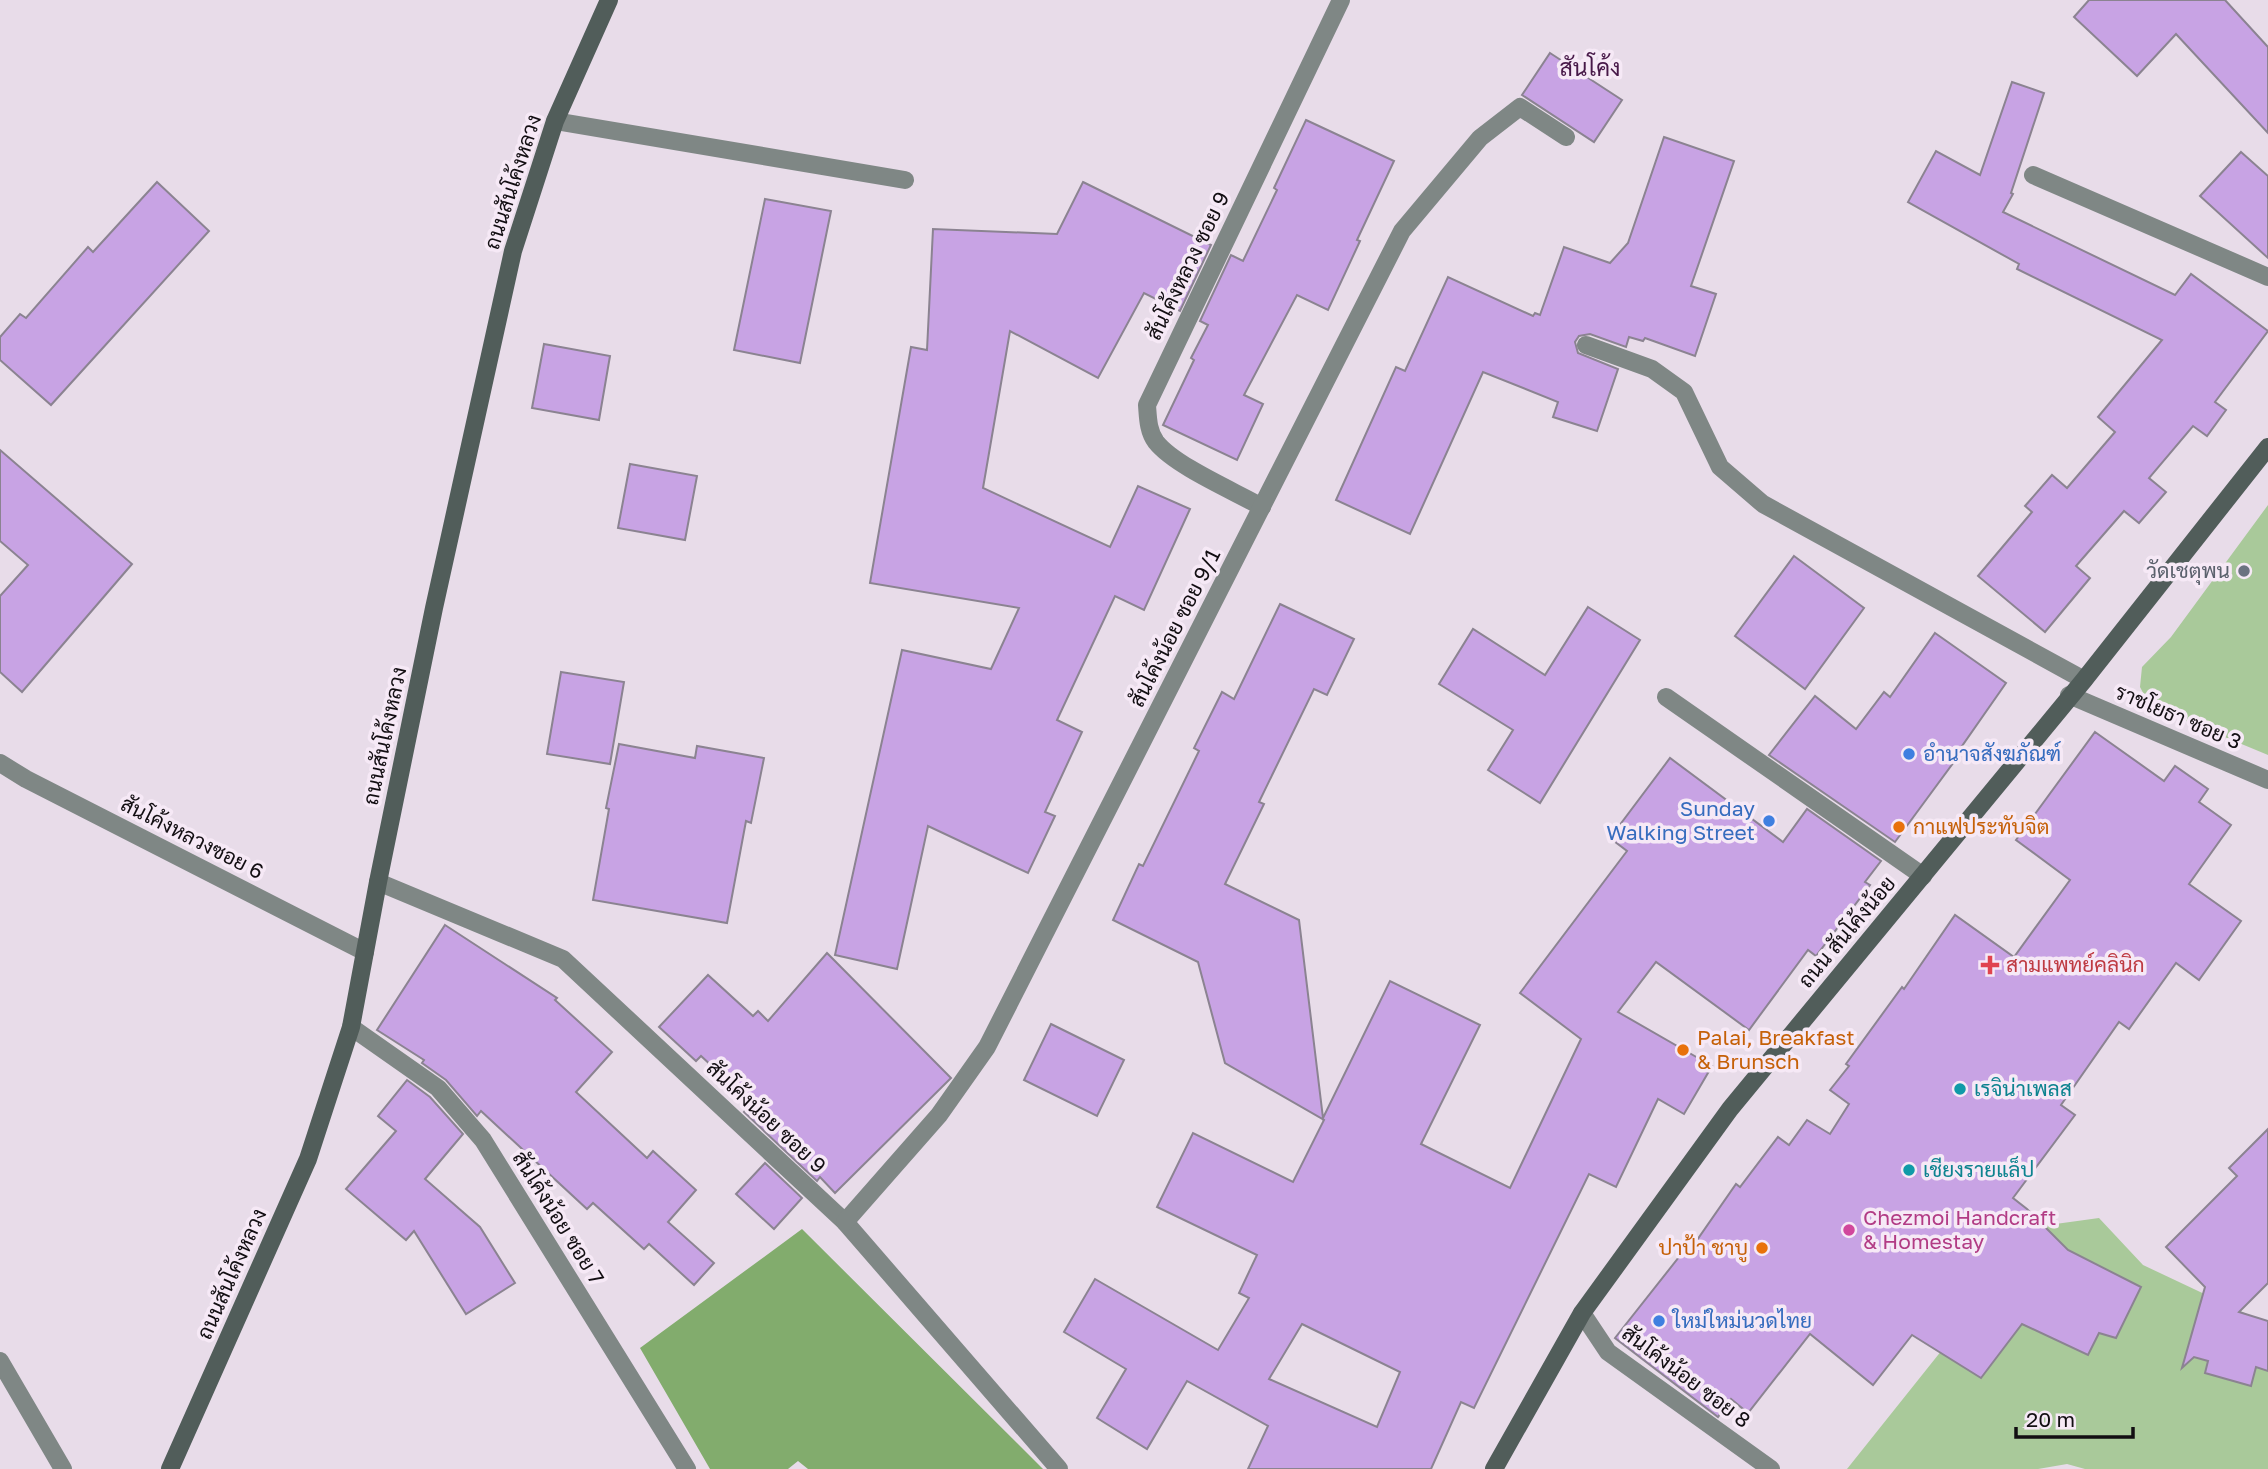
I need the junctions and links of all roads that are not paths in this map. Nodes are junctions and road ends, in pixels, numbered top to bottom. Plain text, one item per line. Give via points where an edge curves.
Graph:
1 (609, 0) edge
2 (1341, 0) edge
3 (555, 121) junction
4 (1566, 137) dead end
5 (2033, 175) dead end
6 (905, 180) dead end
7 (2268, 277) edge
8 (1586, 345) dead end
9 (2268, 447) edge
10 (1262, 506) junction
11 (2084, 680) junction
12 (2069, 695) junction
13 (1666, 697) dead end
14 (0, 763) edge
15 (2268, 780) edge
16 (1923, 876) junction
17 (378, 882) junction
18 (365, 952) junction
19 (351, 1027) junction
20 (845, 1223) junction
21 (1582, 1313) junction
22 (0, 1361) edge
23 (64, 1469) edge
24 (170, 1469) edge
25 (687, 1469) edge
26 (1059, 1469) edge
27 (1494, 1469) edge
28 (1771, 1469) edge

1 - 3 street, ถนนสันโค้งหลวง
2 - 10 street, สันโค้งหลวง ซอย 9 via 1147,405 1148,426 1155,441 1172,457
3 - 6 street
3 - 17 street, ถนนสันโค้งหลวง via 513,251
4 - 10 street, สันโค้งน้อย ซอย 9/1 via 1520,107 1480,138 1402,231
5 - 7 street
8 - 11 street via 1653,369 1684,392 1720,467 1763,504
9 - 11 street, ถนน สันโค้งน้อย
10 - 20 street, สันโค้งน้อย ซอย 9/1 via 987,1048 939,1115
11 - 12 street, ถนน สันโค้งน้อย
12 - 15 street, ราชโยธา ซอย 3
12 - 16 street, ถนน สันโค้งน้อย
13 - 16 street
14 - 18 street, สันโค้งหลวงซอย 6
16 - 21 street, ถนน สันโค้งน้อย via 1730,1109
17 - 18 street, ถนนสันโค้งหลวง
17 - 20 street, สันโค้งน้อย ซอย 9 via 563,959
18 - 19 street, ถนนสันโค้งหลวง
19 - 24 street, ถนนสันโค้งหลวง via 308,1159
19 - 25 street, สันโค้งน้อย ซอย 7 via 438,1088 482,1140
20 - 26 street, สันโค้งน้อย ซอย 9
21 - 27 street, ถนน สันโค้งน้อย
21 - 28 street, สันโค้งน้อย ซอย 8 via 1608,1352
22 - 23 street

